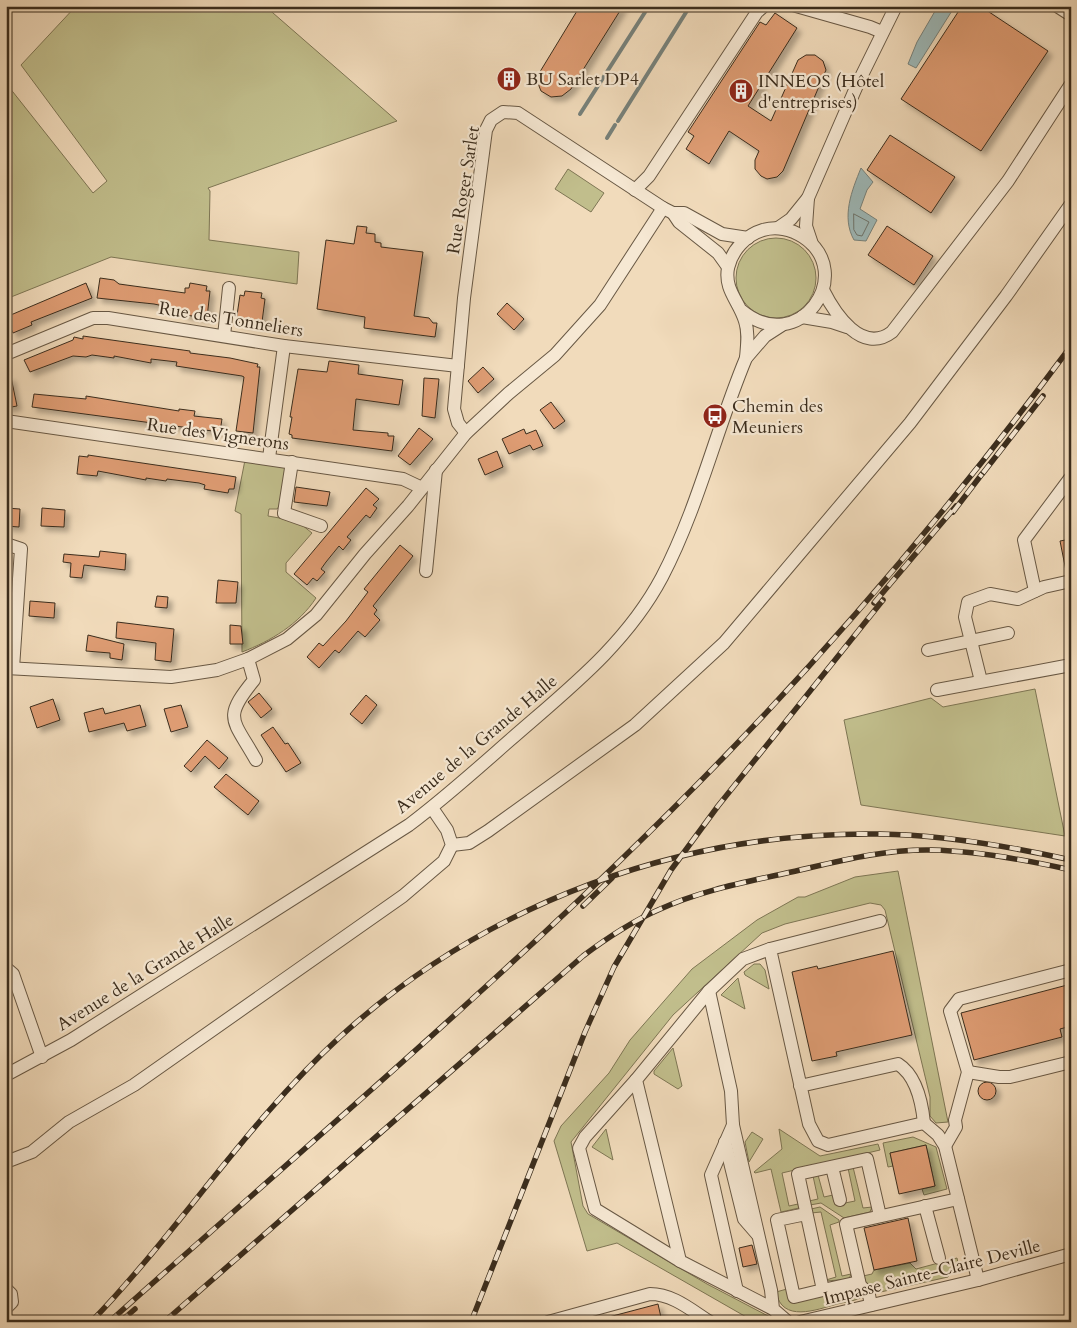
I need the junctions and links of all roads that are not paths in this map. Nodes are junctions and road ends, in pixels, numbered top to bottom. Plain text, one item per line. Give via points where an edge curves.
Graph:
1 (764, 6) edge
2 (796, 6) edge
3 (896, 6) edge
4 (1057, 6) edge
5 (1071, 15) edge
6 (882, 32) junction
7 (1071, 84) edge
8 (635, 190) junction
9 (808, 198) junction
10 (1071, 204) edge
11 (668, 210) junction
12 (778, 228) junction
13 (748, 238) junction
14 (812, 244) junction
15 (728, 267) junction
16 (229, 288) dead end
17 (823, 290) junction
18 (740, 310) junction
19 (802, 318) junction
20 (782, 325) junction
21 (849, 327) junction
22 (224, 336) junction
23 (284, 346) junction
24 (6, 354) edge
25 (746, 358) junction
26 (458, 366) junction
27 (6, 421) edge
28 (466, 433) junction
29 (269, 458) junction
30 (292, 462) junction
31 (436, 470) junction
32 (1071, 477) edge
33 (422, 488) junction
34 (321, 526) dead end
35 (6, 544) edge
36 (27, 552) dead end
37 (426, 571) dead end
38 (1071, 581) edge
39 (1035, 591) junction
40 (1008, 634) dead end
41 (971, 642) junction
42 (928, 650) dead end
43 (248, 659) junction
44 (1071, 665) edge
45 (13, 668) edge
46 (981, 681) junction
47 (937, 690) dead end
48 (256, 760) dead end
49 (432, 808) junction
50 (452, 846) junction
51 (880, 921) dead end
52 (770, 949) junction
53 (6, 968) edge
54 (1071, 970) edge
55 (709, 991) junction
56 (42, 1057) junction
57 (1071, 1062) edge
58 (968, 1072) junction
59 (6, 1075) edge
60 (636, 1080) junction
61 (800, 1086) junction
62 (924, 1123) junction
63 (732, 1126) junction
64 (725, 1142) junction
65 (945, 1146) junction
66 (6, 1162) edge
67 (832, 1166) junction
68 (958, 1199) junction
69 (840, 1200) dead end
70 (925, 1206) junction
71 (806, 1214) junction
72 (880, 1216) junction
73 (759, 1236) junction
74 (1071, 1254) edge
75 (939, 1258) dead end
76 (680, 1261) junction
77 (978, 1280) junction
78 (859, 1282) junction
79 (6, 1290) edge
80 (824, 1290) junction
81 (737, 1291) junction
82 (872, 1305) junction
83 (6, 1308) edge
84 (773, 1309) junction
85 (548, 1322) edge
86 (710, 1322) edge
87 (788, 1322) edge
88 (800, 1322) edge

1 - 8 street via 649,176
2 - 6 street
3 - 6 street
4 - 5 street
6 - 9 street
7 - 21 street via 1008,181 892,332 877,339 860,335
8 - 11 street, Rue Roger Sarlet
8 - 26 street, Rue Roger Sarlet via 518,113 503,112 491,120 486,130
9 - 12 street via 791,219
9 - 14 street via 806,226
10 - 50 street via 910,423 724,643 635,725 488,831 468,843
11 - 13 street via 684,213 722,234
11 - 15 street via 718,252
11 - 28 street via 600,305 555,355
12 - 13 street via 762,230
12 - 14 street via 797,233
13 - 15 street via 739,246
14 - 17 street via 823,266
15 - 18 street via 729,290
16 - 22 street
17 - 19 street via 816,304
17 - 21 street via 835,313
18 - 20 street via 761,323
18 - 25 street, Avenue de la Grande Halle via 747,334
19 - 20 street
19 - 21 street
20 - 25 street, Avenue de la Grande Halle via 765,336
22 - 23 street, Rue des Tonneliers
22 - 24 street, Rue des Tonneliers via 93,318
23 - 26 street, Rue des Tonneliers
23 - 29 street
25 - 49 street, Avenue de la Grande Halle via 676,545 661,579 637,616 590,671
26 - 28 street, Rue Roger Sarlet via 454,408 458,423
27 - 29 street, Rue des Vignerons
28 - 31 street
29 - 30 street, Rue des Vignerons
30 - 33 street, Rue des Vignerons via 404,479
30 - 34 street via 284,513
31 - 33 street
31 - 37 street
32 - 39 street via 1024,540
33 - 43 street via 316,615 287,639
35 - 45 street via 21,549
36 - 45 street
38 - 39 street
39 - 41 street via 1018,599 990,594 968,602 965,617
40 - 41 street
41 - 42 street via 956,642
41 - 46 street
43 - 45 street via 217,670 171,677
43 - 48 street via 254,680 237,701 233,716
44 - 46 street
46 - 47 street
49 - 50 street via 447,830
49 - 56 street, Avenue de la Grande Halle via 364,855
50 - 66 street via 444,861 403,896 134,1085 69,1122 32,1152
51 - 52 street
52 - 55 street via 743,959
52 - 61 street
53 - 56 street via 13,974
54 - 58 street via 958,998 950,1011
55 - 60 street
55 - 63 street via 731,1091
56 - 59 street, Avenue de la Grande Halle
57 - 58 street via 1010,1077
58 - 65 street via 956,1127
60 - 76 street
60 - 76 street via 580,1143 586,1176 593,1204 601,1214
61 - 62 street via 898,1064 922,1098
61 - 62 street via 808,1124 823,1145
62 - 65 street
63 - 64 street
63 - 73 street
64 - 73 street via 744,1219
64 - 81 street via 711,1175
65 - 68 street
67 - 69 street
67 - 71 street via 798,1174
67 - 72 street via 867,1159
68 - 70 street
68 - 77 street
70 - 72 street
70 - 75 street
71 - 80 street
71 - 80 street via 777,1220 794,1297
72 - 78 street via 846,1224
73 - 84 street
74 - 77 street, Impasse Sainte-Claire Deville
76 - 81 street
77 - 82 street, Impasse Sainte-Claire Deville
78 - 80 street
78 - 82 street
79 - 83 street via 11,1294 12,1302
81 - 84 street
82 - 88 street, Impasse Sainte-Claire Deville
84 - 87 street
85 - 86 street via 650,1294 662,1294

